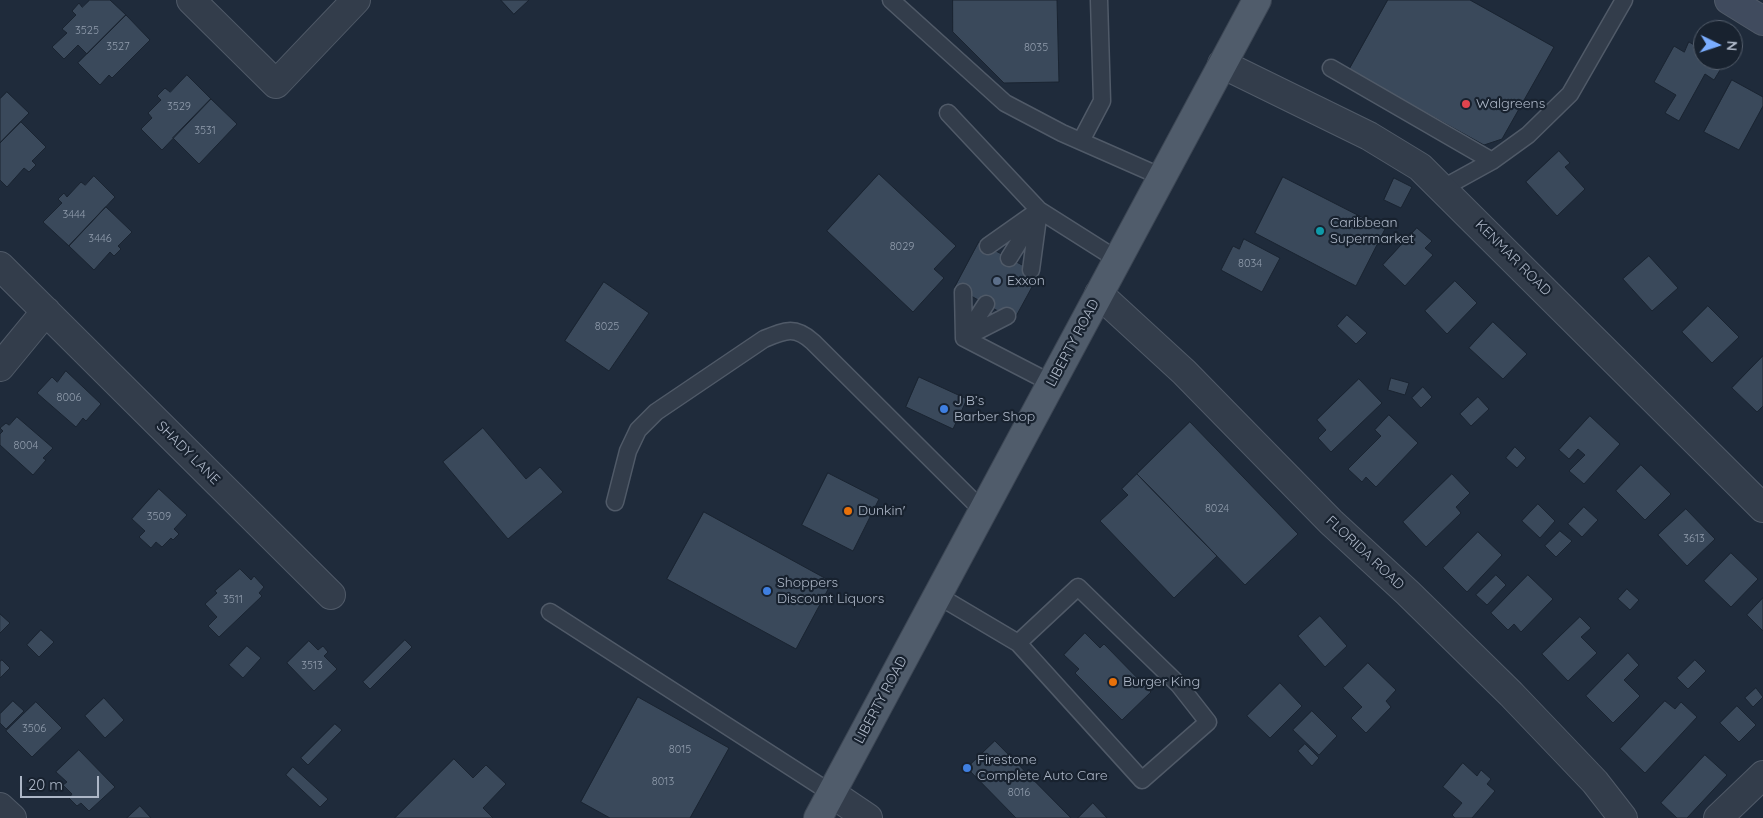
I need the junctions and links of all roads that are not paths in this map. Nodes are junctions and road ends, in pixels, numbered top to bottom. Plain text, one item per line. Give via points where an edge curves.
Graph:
1 (191, 0) edge
2 (356, 0) edge
3 (891, 0) edge
4 (1099, 0) edge
5 (1257, 0) edge
6 (1624, 0) edge
7 (1729, 0) edge
8 (1763, 21) edge
9 (1222, 64) junction
10 (1330, 68) dead end
11 (948, 112) dead end
12 (1081, 141) junction
13 (1492, 161) junction
14 (1162, 176) junction
15 (1443, 188) junction
16 (1039, 210) junction
17 (988, 246) dead end
18 (1009, 258) dead end
19 (1118, 260) junction
20 (0, 266) edge
21 (1031, 270) dead end
22 (963, 292) dead end
23 (1099, 294) junction
24 (986, 304) dead end
25 (46, 311) junction
26 (1007, 316) dead end
27 (964, 338) junction
28 (0, 367) edge
29 (1051, 383) junction
30 (615, 502) dead end
31 (1763, 508) edge
32 (983, 512) junction
33 (331, 595) dead end
34 (938, 595) junction
35 (550, 612) dead end
36 (1018, 643) junction
37 (1763, 775) edge
38 (831, 793) junction
39 (0, 806) edge
40 (12, 818) edge
41 (818, 818) edge
42 (868, 818) edge
43 (1623, 818) edge
44 (1718, 818) edge

1 - 2 street via 276,84
3 - 12 lane via 1005,103
4 - 12 lane via 1102,101
5 - 9 main road, LIBERTY ROAD
6 - 13 lane via 1570,94 1528,135
7 - 8 main road
9 - 14 main road, LIBERTY ROAD
9 - 15 street, KENMAR ROAD via 1369,136 1420,167
10 - 13 lane
11 - 16 lane
12 - 14 lane
13 - 15 lane
14 - 19 main road, LIBERTY ROAD
15 - 31 street, KENMAR ROAD
16 - 17 lane
16 - 18 lane
16 - 19 lane
16 - 21 lane
19 - 23 main road, LIBERTY ROAD
20 - 25 street, SHADY LANE
22 - 27 lane
23 - 29 main road, LIBERTY ROAD
23 - 43 street, FLORIDA ROAD via 1184,372 1330,522 1511,694 1595,782
24 - 27 lane
25 - 28 street
25 - 33 street, SHADY LANE
26 - 27 lane
27 - 29 lane
29 - 32 main road, LIBERTY ROAD
30 - 32 lane via 628,451 638,430 656,412 764,338 794,331 803,333 814,342
32 - 34 main road, LIBERTY ROAD
34 - 36 lane
34 - 38 main road, LIBERTY ROAD
35 - 38 lane
36 - 36 lane via 1142,780 1208,722 1179,685 1078,587
37 - 44 street
38 - 41 main road, LIBERTY ROAD
38 - 42 street
39 - 40 street

